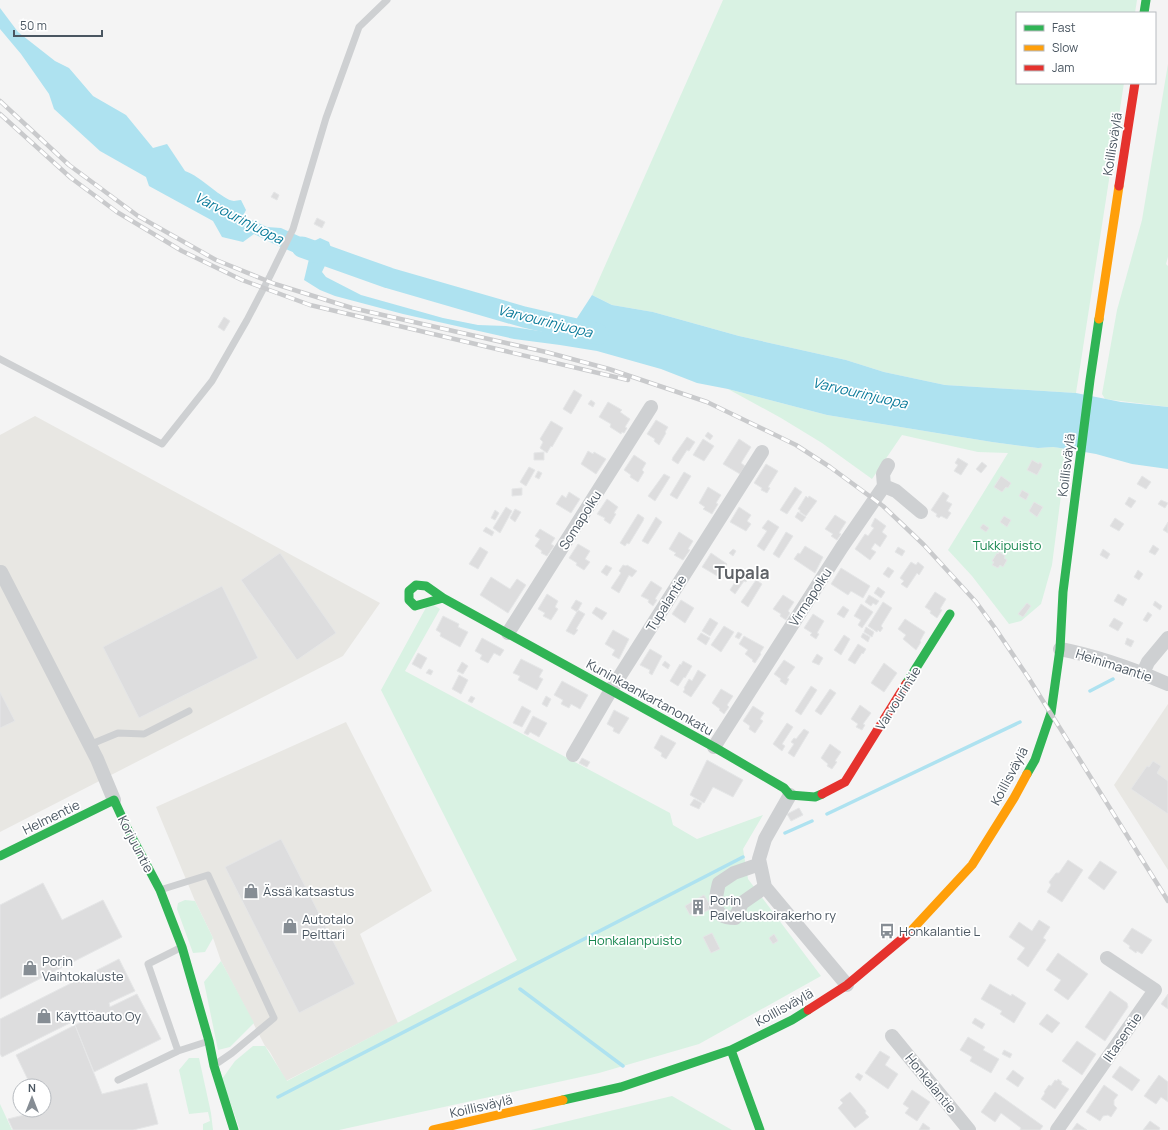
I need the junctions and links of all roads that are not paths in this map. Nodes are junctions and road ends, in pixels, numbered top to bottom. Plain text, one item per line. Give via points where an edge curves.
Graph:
1 (387, 0) edge
2 (1146, 0) edge
3 (1144, 12) edge
4 (1134, 84) edge
5 (0, 359) edge
6 (652, 406) dead end
7 (762, 452) dead end
8 (888, 465) dead end
9 (884, 486) junction
10 (921, 512) dead end
11 (1, 572) edge
12 (443, 598) dead end
13 (950, 614) dead end
14 (508, 633) junction
15 (1168, 638) edge
16 (1060, 649) junction
17 (1143, 673) junction
18 (1168, 684) edge
19 (611, 690) junction
20 (189, 711) dead end
21 (90, 745) junction
22 (714, 747) junction
23 (573, 755) dead end
24 (790, 795) junction
25 (114, 800) junction
26 (0, 856) edge
27 (760, 864) junction
28 (765, 887) junction
29 (160, 890) junction
30 (182, 947) junction
31 (1107, 958) dead end
32 (847, 985) junction
33 (892, 1036) dead end
34 (209, 1041) junction
35 (731, 1050) junction
36 (178, 1051) junction
37 (214, 1066) junction
38 (118, 1080) dead end
39 (234, 1130) edge
40 (434, 1130) edge
41 (760, 1130) edge
42 (969, 1130) edge
43 (1057, 1130) edge

1 - 5 lane via 359,27 326,118 293,229 270,276 212,381 162,444
2 - 3 main road
4 - 16 main road, Koillisväylä via 1078,465 1063,592
6 - 14 street, Somapolku
7 - 19 street, Tupalantie
8 - 9 street via 883,474
9 - 10 street via 896,491
9 - 22 street, Virmapolku
11 - 21 street, Korjuuntie
12 - 14 main road, Kuninkaankartanonkatu
13 - 24 main road, Varvourintie via 845,782 815,797
14 - 19 main road, Kuninkaankartanonkatu
15 - 17 street via 1148,662
16 - 17 street, Heinimaantie via 1088,654
16 - 32 main road, Koillisväylä via 1051,713 1035,760 972,865 910,932
17 - 18 street, Heinimaantie
19 - 22 main road, Kuninkaankartanonkatu
19 - 23 street, Tupalantie
20 - 21 lane via 144,734 118,733
21 - 25 street, Korjuuntie
22 - 24 main road, Kuninkaankartanonkatu via 784,788
24 - 27 street via 766,839 759,859
25 - 26 main road, Helmentie
25 - 29 main road, Korjuuntie
27 - 28 street
27 - 28 street via 734,873 719,883 715,900 719,912 725,918 735,918 742,903
28 - 32 street
29 - 30 main road, Korjuuntie
29 - 37 lane via 208,875 274,1018
30 - 34 main road, Korjuuntie
30 - 36 lane via 148,964
31 - 43 street, Iltasentie via 1155,990
32 - 35 main road, Koillisväylä via 792,1020
33 - 42 street, Honkalantie
34 - 36 lane
34 - 37 main road, Korjuuntie
35 - 40 main road, Koillisväylä via 620,1087
35 - 41 main road
36 - 38 lane
37 - 39 main road, Korjuuntie

